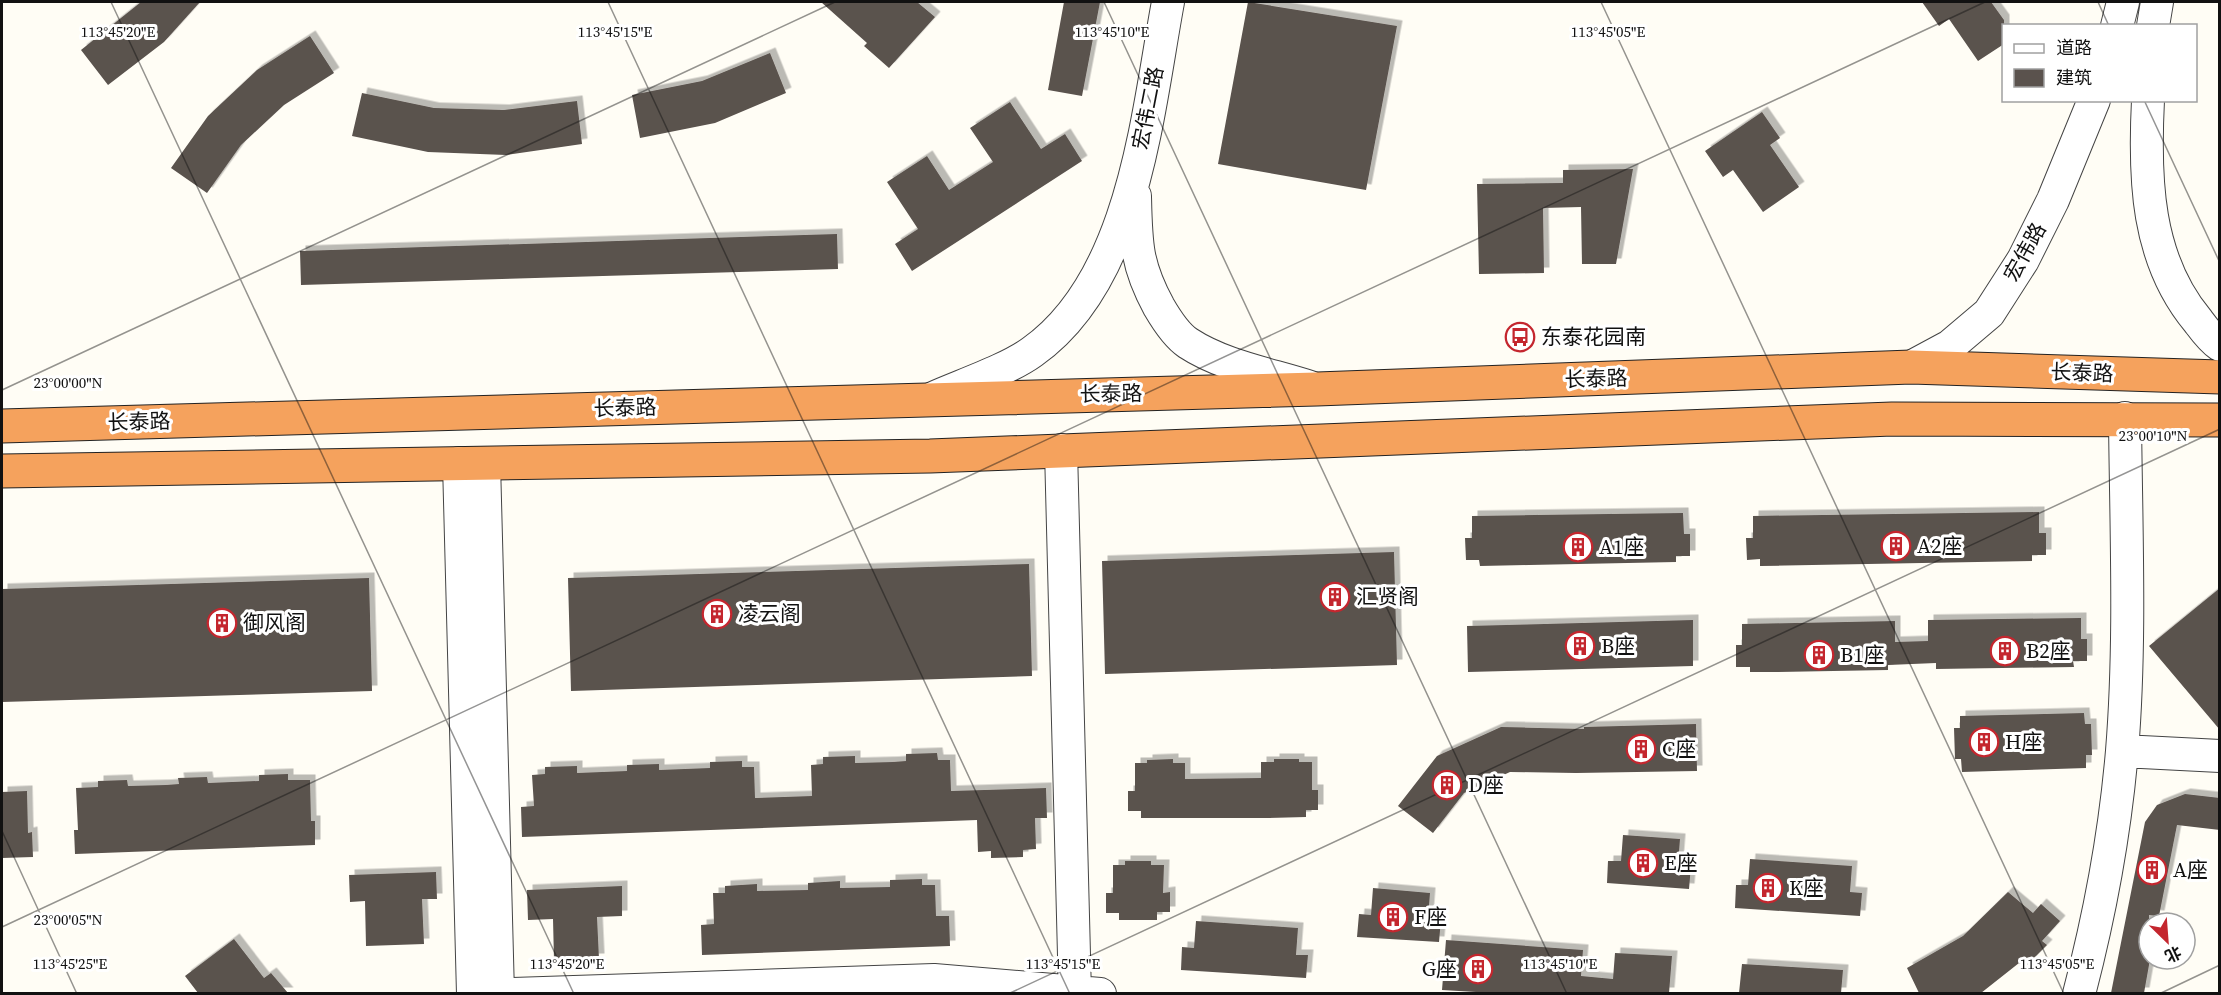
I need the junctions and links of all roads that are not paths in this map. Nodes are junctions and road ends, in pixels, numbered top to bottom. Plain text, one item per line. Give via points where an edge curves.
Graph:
1 (1168, 2) edge
2 (2123, 2) edge
3 (2157, 2) edge
4 (2118, 24) edge
5 (2153, 24) edge
6 (2093, 102) edge
7 (2148, 102) edge
8 (1135, 180) junction
9 (2220, 345) edge
10 (1911, 367) junction
11 (2220, 377) edge
12 (1317, 389) junction
13 (933, 398) junction
14 (2125, 418) junction
15 (2220, 420) edge
16 (2, 426) edge
17 (1061, 450) junction
18 (472, 463) junction
19 (2, 471) edge
20 (2122, 751) junction
21 (2220, 756) edge
22 (473, 993) edge
23 (498, 993) edge
24 (513, 993) edge
25 (1083, 993) edge
26 (2079, 993) edge

1 - 8 street, 宏伟二路
2 - 4 street
3 - 5 street
6 - 10 street, 宏伟路 via 2054,200 2023,260 1989,313 1950,346
7 - 9 street via 2150,208 2162,260 2179,299
8 - 12 street via 1136,243 1144,280 1166,319 1186,342 1214,356
8 - 13 street via 1101,271 1058,331 1030,354
10 - 11 highway, 长泰路
10 - 12 highway, 长泰路
12 - 13 highway, 长泰路
13 - 16 highway, 长泰路
14 - 15 highway, 长泰路
14 - 17 highway, 长泰路 via 1892,419
14 - 20 street via 2126,687
17 - 18 highway, 长泰路 via 930,456
17 - 25 street
18 - 19 highway, 长泰路
18 - 22 street
18 - 23 street
20 - 21 street
20 - 26 street via 2105,880
24 - 25 street via 934,980

